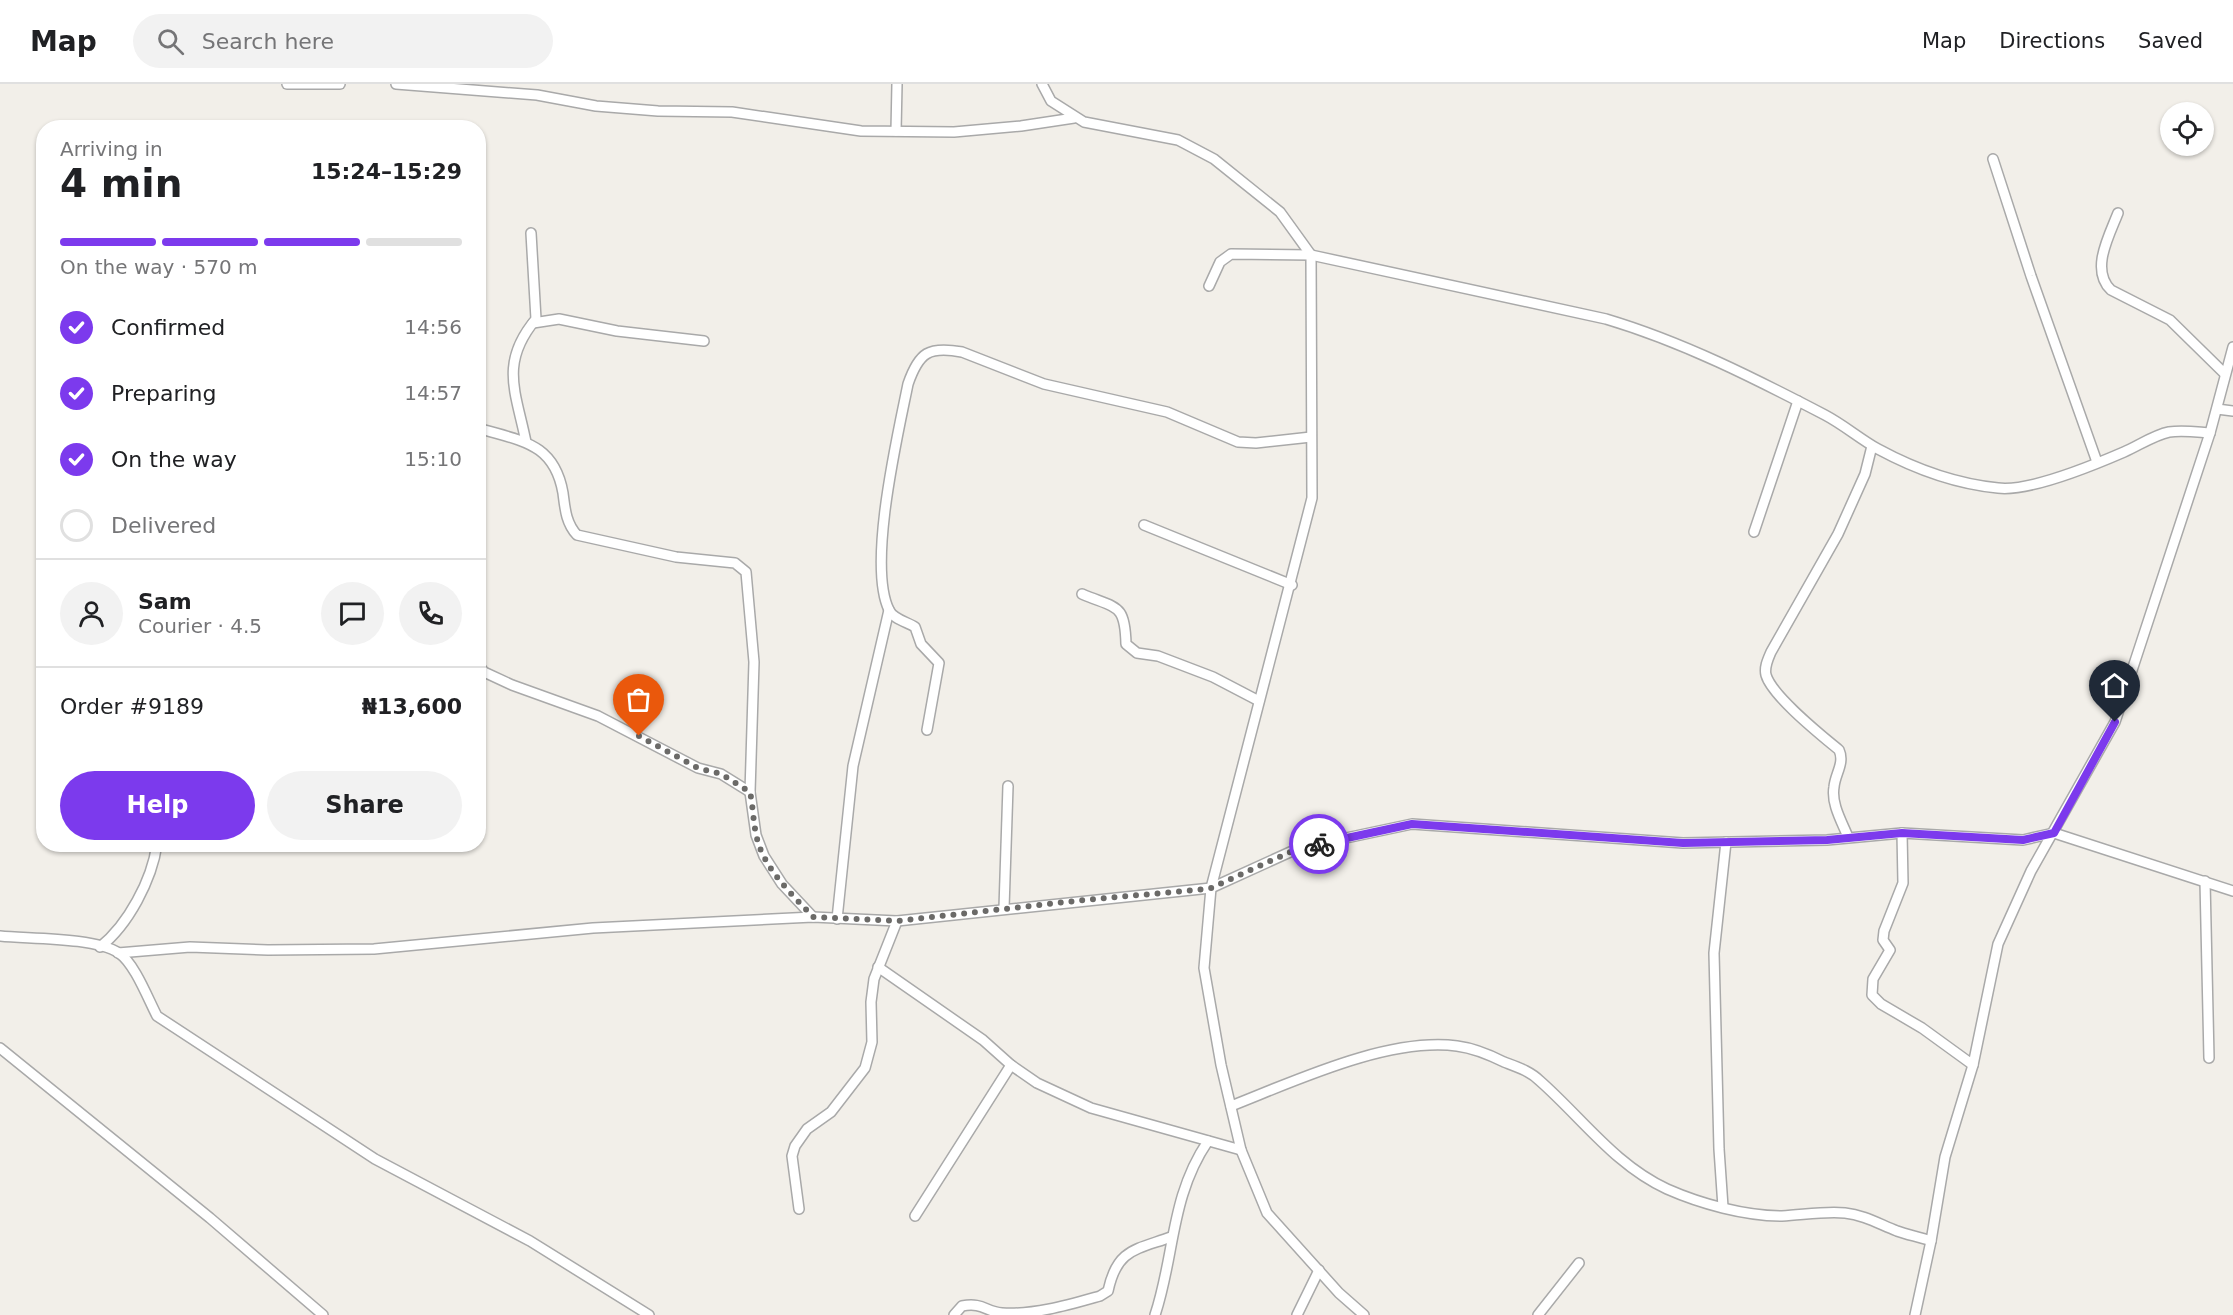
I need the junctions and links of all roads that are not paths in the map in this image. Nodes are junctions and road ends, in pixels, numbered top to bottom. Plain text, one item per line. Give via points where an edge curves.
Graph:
1 (287, 84) edge
2 (340, 84) edge
3 (396, 84) edge
4 (536, 84) edge
5 (897, 84) edge
6 (1042, 84) edge
7 (537, 95) junction
8 (1074, 118) junction
9 (896, 131) junction
10 (1993, 159) dead end
11 (2118, 213) dead end
12 (531, 233) dead end
13 (1311, 255) junction
14 (1209, 286) dead end
15 (533, 323) junction
16 (704, 341) dead end
17 (2233, 347) edge
18 (2224, 373) junction
19 (1798, 401) junction
20 (2217, 409) junction
21 (2233, 411) edge
22 (486, 430) edge
23 (2210, 433) junction
24 (1311, 437) junction
25 (526, 442) junction
26 (1872, 446) junction
27 (2097, 462) junction
28 (1144, 525) dead end
29 (1754, 532) dead end
30 (1292, 585) junction
31 (1082, 594) dead end
32 (889, 610) junction
33 (486, 673) edge
34 (1259, 701) junction
35 (927, 730) dead end
36 (1008, 786) dead end
37 (750, 792) junction
38 (1902, 833) junction
39 (2054, 833) junction
40 (1848, 837) junction
41 (1726, 842) junction
42 (155, 852) edge
43 (2205, 881) junction
44 (1211, 888) junction
45 (2233, 891) edge
46 (1004, 908) junction
47 (813, 917) junction
48 (837, 919) junction
49 (897, 921) junction
50 (0, 936) edge
51 (100, 947) junction
52 (118, 953) junction
53 (878, 967) junction
54 (0, 1048) edge
55 (2209, 1058) dead end
56 (1011, 1065) junction
57 (1973, 1065) junction
58 (1231, 1106) junction
59 (1208, 1141) junction
60 (1241, 1150) junction
61 (1723, 1207) junction
62 (800, 1209) dead end
63 (915, 1216) dead end
64 (1171, 1238) junction
65 (1932, 1241) junction
66 (1579, 1263) dead end
67 (1319, 1270) junction
68 (323, 1315) edge
69 (649, 1315) edge
70 (954, 1315) edge
71 (1155, 1315) edge
72 (1297, 1315) edge
73 (1364, 1315) edge
74 (1538, 1315) edge
75 (1915, 1315) edge

1 - 2 street
3 - 7 street
4 - 7 street
5 - 9 street
6 - 8 street via 1051,101
7 - 9 street via 596,106 732,112 820,127
8 - 9 street via 954,132
8 - 13 street via 1178,140 1214,159 1280,212
10 - 27 street
11 - 18 street via 2103,258 2105,285 2170,320
12 - 15 street via 536,319
13 - 14 street via 1231,254 1220,262
13 - 19 street via 1606,319 1698,352
13 - 24 street
15 - 16 street via 559,319 617,331
15 - 25 street via 524,333 511,380
17 - 18 street
18 - 20 street
19 - 26 street
19 - 29 street
20 - 21 street
20 - 23 street
22 - 25 street
23 - 27 street via 2167,433
23 - 39 street via 2115,722
24 - 30 street via 1312,498
24 - 32 street via 1238,442 1167,412 1044,384 962,352 927,352 915,362 908,384 886,501 881,570
25 - 37 street via 542,450 554,463 569,526 577,535 676,557 735,563 746,572 754,662
26 - 27 street via 1917,468 2001,489 2028,485
26 - 40 street via 1865,474 1838,534 1771,652 1765,672 1787,702 1839,750 1841,761 1834,797
28 - 30 street
30 - 34 street
31 - 34 street via 1118,609 1125,618 1126,644 1137,653 1189,667
32 - 35 street via 894,617 915,627 921,644 939,663
32 - 48 street via 853,766
33 - 37 street via 598,716 698,768 721,774
34 - 44 street
36 - 46 street
37 - 47 street via 756,835 764,856 782,884
38 - 39 street via 2023,840
38 - 40 street
38 - 57 street via 1903,883 1884,932 1883,940 1890,950 1873,979 1872,995
39 - 43 street
39 - 57 street via 1998,944
40 - 41 street
41 - 44 street via 1683,843 1412,824 1299,848
41 - 61 street via 1714,953
42 - 51 street via 137,898 115,935
43 - 45 street
43 - 55 street
44 - 46 street
44 - 58 street via 1204,968
46 - 49 street
47 - 48 street
47 - 52 street via 593,928 374,948 190,947
48 - 49 street
49 - 53 street
50 - 51 street via 82,942
51 - 52 street
52 - 69 street via 157,1016 375,1159 530,1241
53 - 56 street via 983,1040
53 - 62 street via 866,1068 831,1112 807,1130 795,1146 792,1156
54 - 68 street
56 - 59 street via 1037,1083 1091,1108
56 - 63 street
57 - 65 street via 1945,1157
58 - 60 street
58 - 61 street via 1338,1064 1412,1047 1457,1046 1532,1073 1627,1164 1667,1189
59 - 60 street
59 - 64 street via 1184,1190
60 - 67 street via 1267,1213
61 - 65 street via 1781,1216 1846,1213
64 - 70 street via 1126,1253 1112,1274 1108,1291 1100,1296 1037,1312 1000,1313 974,1304 962,1306
64 - 71 street
65 - 75 street
66 - 74 street
67 - 72 street
67 - 73 street

